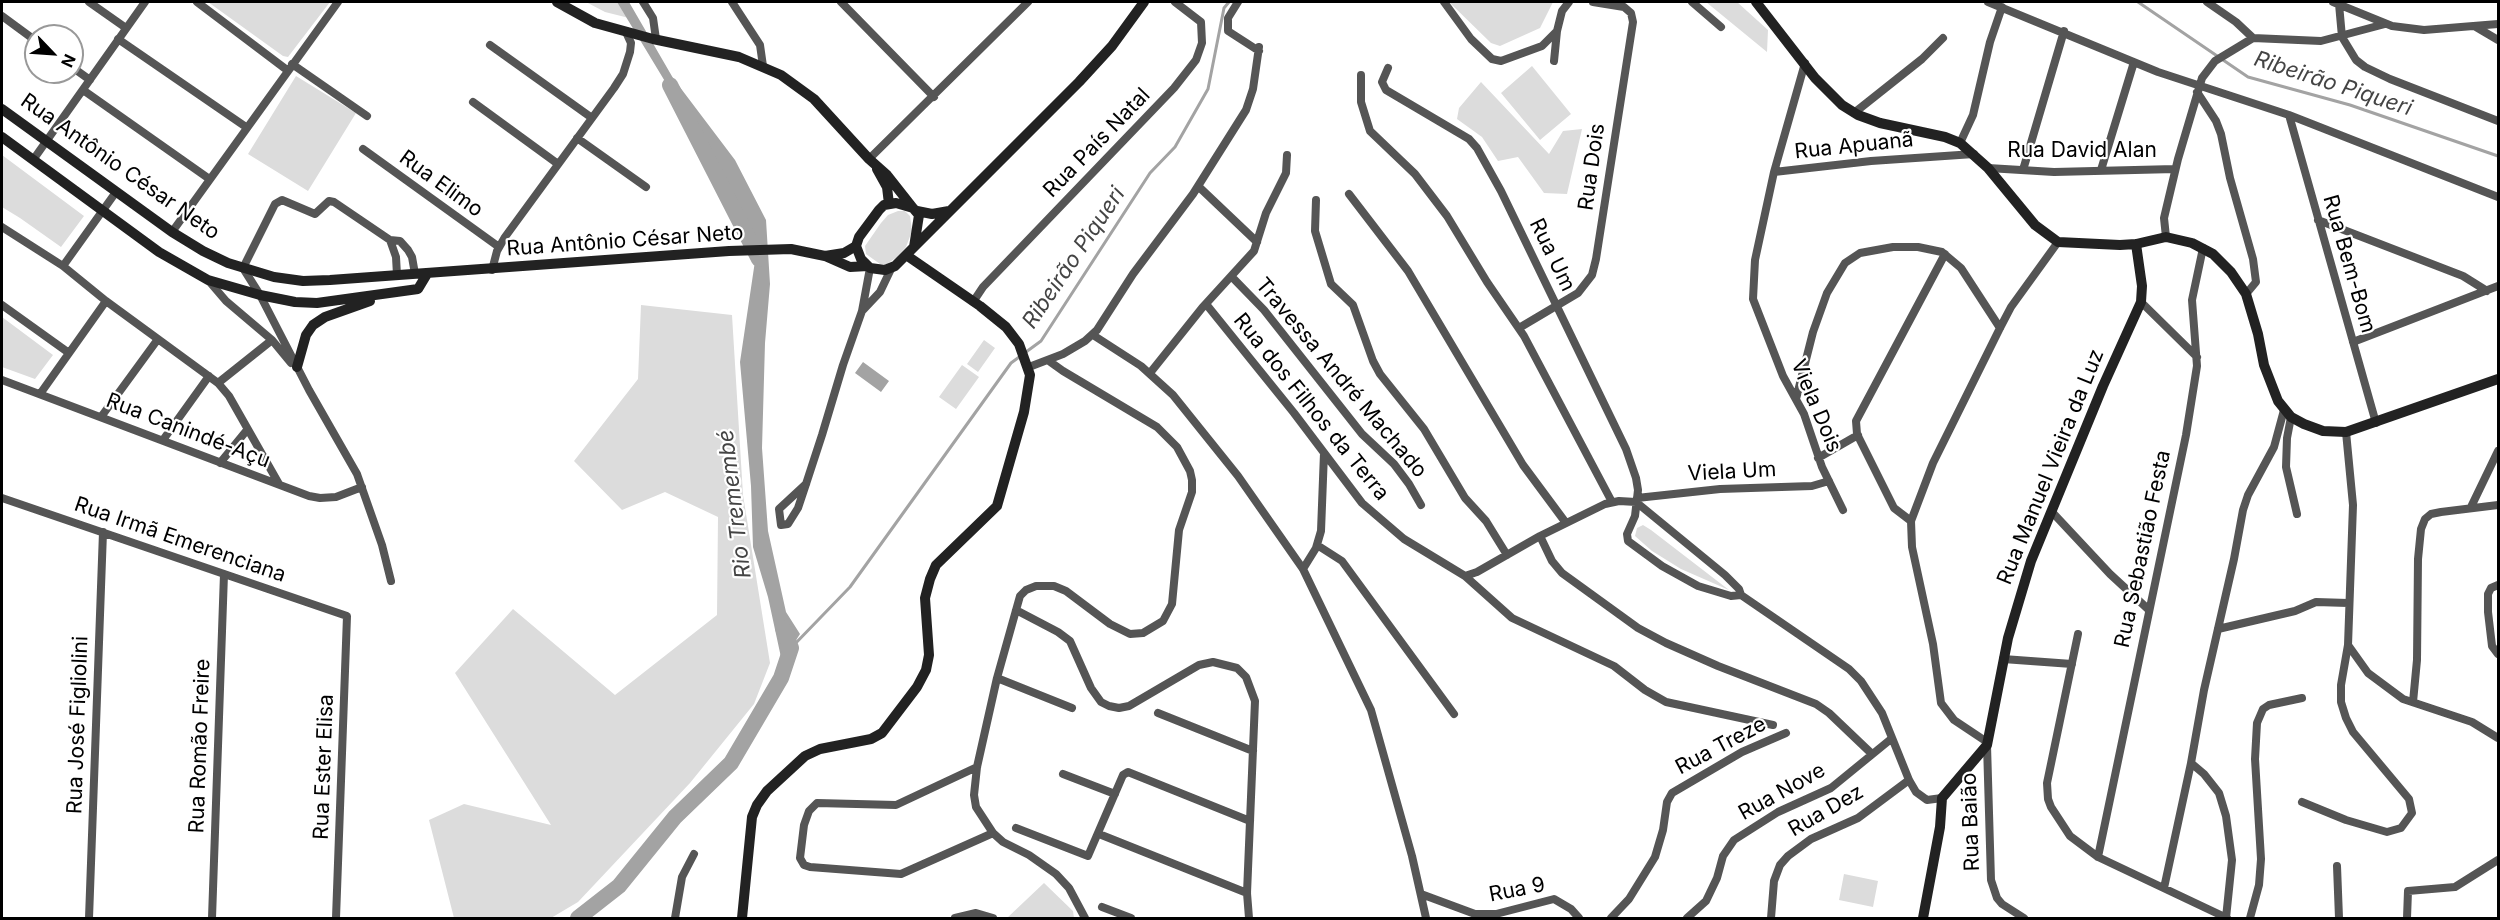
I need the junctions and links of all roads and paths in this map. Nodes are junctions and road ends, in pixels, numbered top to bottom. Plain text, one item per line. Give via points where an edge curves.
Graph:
1 (89, 2) edge
2 (145, 2) edge
3 (197, 2) edge
4 (338, 2) edge
5 (557, 2) edge
6 (644, 2) edge
7 (732, 2) edge
8 (841, 2) edge
9 (1028, 2) edge
10 (1144, 2) edge
11 (1175, 2) edge
12 (1238, 2) edge
13 (1444, 2) edge
14 (1569, 2) edge
15 (1593, 2) edge
16 (1692, 2) edge
17 (1756, 2) edge
18 (1988, 2) edge
19 (2206, 2) edge
20 (2336, 3) edge
21 (2002, 7) junction
22 (2, 16) edge
23 (2385, 24) junction
24 (2499, 24) edge
25 (1721, 27) dead end
26 (2476, 27) junction
27 (126, 28) junction
28 (1557, 31) junction
29 (2064, 31) junction
30 (24, 32) edge
31 (626, 32) junction
32 (2342, 37) junction
33 (1943, 38) dead end
34 (2253, 38) junction
35 (118, 39) junction
36 (655, 39) junction
37 (2499, 40) edge
38 (490, 45) dead end
39 (1554, 61) dead end
40 (2134, 62) junction
41 (1805, 63) junction
42 (763, 66) junction
43 (289, 67) junction
44 (1388, 68) dead end
45 (1361, 75) dead end
46 (84, 76) edge
47 (90, 80) junction
48 (2198, 89) junction
49 (83, 90) junction
50 (934, 97) junction
51 (473, 102) dead end
52 (2, 109) edge
53 (1854, 112) junction
54 (2289, 115) junction
55 (367, 116) dead end
56 (592, 118) junction
57 (2499, 121) edge
58 (246, 127) junction
59 (2, 137) edge
60 (577, 138) junction
61 (47, 142) junction
62 (1960, 143) junction
63 (363, 149) dead end
64 (1975, 154) junction
65 (1287, 155) dead end
66 (33, 160) junction
67 (872, 161) junction
68 (558, 164) junction
69 (1988, 168) junction
70 (2023, 170) junction
71 (2101, 170) junction
72 (2175, 170) junction
73 (1774, 172) junction
74 (208, 178) junction
75 (1198, 186) junction
76 (646, 187) dead end
77 (116, 192) junction
78 (1349, 194) dead end
79 (2499, 197) edge
80 (1316, 200) dead end
81 (889, 204) junction
82 (915, 210) junction
83 (104, 211) junction
84 (949, 211) junction
85 (2318, 220) junction
86 (2, 227) edge
87 (172, 232) junction
88 (2166, 237) junction
89 (390, 240) junction
90 (2058, 242) junction
91 (1257, 243) junction
92 (2136, 244) junction
93 (856, 246) junction
94 (499, 248) junction
95 (2203, 248) junction
96 (910, 251) junction
97 (1945, 254) junction
98 (825, 256) junction
99 (63, 266) junction
100 (869, 267) junction
101 (243, 268) junction
102 (891, 269) junction
103 (492, 270) junction
104 (427, 273) junction
105 (415, 274) junction
106 (396, 275) junction
107 (1231, 276) junction
108 (208, 280) junction
109 (2499, 286) edge
110 (2487, 291) junction
111 (2246, 294) junction
112 (260, 296) junction
113 (373, 297) junction
114 (106, 301) junction
115 (973, 302) junction
116 (2141, 302) junction
117 (1206, 304) junction
118 (2, 305) edge
119 (1557, 306) junction
120 (862, 311) junction
121 (1758, 315) joint
122 (1519, 328) junction
123 (2000, 328) junction
124 (1093, 335) junction
125 (158, 339) junction
126 (272, 340) junction
127 (2353, 342) junction
128 (69, 353) junction
129 (2197, 357) junction
130 (1049, 360) junction
131 (1028, 365) junction
132 (297, 367) junction
133 (1150, 373) junction
134 (209, 376) junction
135 (2499, 379) edge
136 (2, 380) edge
137 (218, 382) junction
138 (40, 394) junction
139 (1796, 399) junction
140 (2288, 413) junction
141 (101, 417) junction
142 (2376, 423) junction
143 (248, 430) junction
144 (2346, 432) junction
145 (1858, 435) junction
146 (163, 440) junction
147 (2499, 451) edge
148 (1324, 453) junction
149 (1818, 458) junction
150 (220, 463) junction
151 (1828, 481) junction
152 (279, 484) junction
153 (806, 484) junction
154 (363, 487) junction
155 (2, 498) edge
156 (1637, 500) junction
157 (1612, 502) junction
158 (1421, 505) dead end
159 (2499, 505) edge
160 (2471, 507) junction
161 (1843, 510) dead end
162 (2052, 512) junction
163 (2297, 514) dead end
164 (1911, 521) junction
165 (1566, 523) junction
166 (103, 532) junction
167 (1540, 536) junction
168 (1317, 545) junction
169 (1507, 555) junction
170 (1303, 569) junction
171 (224, 574) junction
172 (1465, 576) junction
173 (391, 581) dead end
174 (2499, 585) edge
175 (1741, 595) junction
176 (2348, 603) junction
177 (1016, 610) junction
178 (2149, 610) junction
179 (347, 616) joint
180 (2218, 629) junction
181 (2078, 633) dead end
182 (2348, 645) junction
183 (2499, 654) edge
184 (2003, 658) junction
185 (2072, 664) junction
186 (997, 678) junction
187 (2302, 698) dead end
188 (2413, 702) junction
189 (1072, 708) dead end
190 (1158, 713) dead end
191 (1454, 714) dead end
192 (1773, 725) dead end
193 (1786, 733) dead end
194 (2499, 738) edge
195 (1891, 739) junction
196 (1987, 744) junction
197 (1253, 751) junction
198 (1872, 754) junction
199 (2191, 763) junction
200 (977, 767) junction
201 (1063, 774) dead end
202 (1909, 780) junction
203 (1115, 794) junction
204 (1942, 798) junction
205 (2302, 802) dead end
206 (1250, 820) junction
207 (1016, 828) dead end
208 (993, 833) junction
209 (1098, 834) junction
210 (694, 854) dead end
211 (2098, 857) junction
212 (2499, 860) edge
213 (2337, 866) dead end
214 (2164, 888) junction
215 (1247, 893) junction
216 (1421, 894) junction
217 (1102, 907) dead end
218 (1507, 915) edge
219 (89, 918) edge
220 (212, 918) edge
221 (336, 918) edge
222 (675, 918) edge
223 (742, 918) edge
224 (955, 918) edge
225 (993, 918) edge
226 (1085, 918) edge
227 (1131, 918) edge
228 (1249, 918) edge
229 (1426, 918) edge
230 (1579, 918) edge
231 (1611, 918) edge
232 (1687, 918) edge
233 (1771, 918) edge
234 (1923, 918) edge
235 (2024, 918) edge
236 (2227, 918) edge
237 (2250, 918) edge
238 (2339, 918) edge
239 (2407, 918) edge

1 - 27 street
2 - 27 street
3 - 43 street
4 - 43 street
5 - 31 street via 585,18
6 - 36 street via 653,18
7 - 42 street via 760,45
8 - 50 street
9 - 50 street
10 - 84 street via 1080,82
11 - 115 street, Rua País Natal via 1201,22 1202,44 1196,60
12 - 75 street via 1228,18 1228,31 1259,49 1253,89 1246,110
13 - 28 street via 1471,39 1492,59 1501,61 1542,46
14 - 28 street
15 - 119 street, Rua Dois via 1627,10 1633,22 1632,36 1592,275 1583,288
16 - 25 street
17 - 41 street
18 - 21 street
19 - 34 street
20 - 23 street
20 - 32 street
21 - 29 street
21 - 62 street via 1973,115
22 - 30 street
23 - 26 street via 2424,30
23 - 32 street
24 - 26 street
26 - 37 street
27 - 35 street
28 - 39 street
29 - 40 street
29 - 70 street
31 - 36 street
31 - 56 street via 631,43 628,63
32 - 34 street via 2300,41
32 - 57 street via 2356,60 2376,73
33 - 53 street
34 - 48 street via 2215,61
35 - 47 street
35 - 58 street
36 - 42 street via 716,50
38 - 56 street
40 - 48 street
40 - 71 street
41 - 53 street via 1826,90
41 - 73 street
42 - 67 street via 814,99
43 - 55 street
43 - 58 street
44 - 119 street, Rua Um via 1382,82 1386,90 1463,135 1477,148
45 - 122 street via 1361,102 1370,131 1429,191
46 - 47 street
47 - 49 street
48 - 54 street
48 - 72 street
48 - 111 street via 2221,134 2253,259 2256,282
49 - 61 street
49 - 74 street
50 - 67 street
51 - 68 street
52 - 61 street, Rua Antônio César Neto
53 - 62 street via 1880,123
54 - 79 street
54 - 85 street, Rua Bem-Bom
56 - 60 street
58 - 74 street
59 - 66 street, Rua Antônio César Neto
60 - 68 street
60 - 76 street
61 - 66 street
61 - 77 street, Rua Antônio César Neto
62 - 64 street
63 - 94 street, Rua Elimo
64 - 69 street
64 - 73 street, Rua Apuanã
65 - 91 street via 1286,172 1266,213
66 - 83 street, Rua Antônio César Neto
67 - 81 street via 886,187
67 - 82 street
68 - 94 street
69 - 70 street, Rua David Alan
69 - 90 street via 2035,225
70 - 71 street, Rua David Alan
71 - 72 street, Rua David Alan
72 - 88 street via 2164,218
73 - 121 street, Rua Apuanã via 1753,272 1752,294
74 - 87 street
75 - 91 street
75 - 124 street
77 - 83 street
77 - 87 street, Rua Antônio César Neto
78 - 165 street via 1408,271 1523,465
80 - 169 street via 1315,231 1331,284 1353,305 1380,374 1424,429 1465,498 1486,521
81 - 82 street via 901,203
81 - 93 street via 879,210
82 - 84 street via 932,214
82 - 96 street via 919,224
83 - 99 street
83 - 108 street, Rua Antônio César Neto via 159,252
84 - 96 street
85 - 110 street via 2452,272
85 - 127 street, Rua Bem-Bom
86 - 99 street
87 - 101 street, Rua Antônio César Neto
88 - 92 street
88 - 95 street
89 - 101 street via 334,202 315,214 282,200 275,204
89 - 105 street via 400,241 408,250
89 - 106 street via 396,257
90 - 92 street
90 - 123 street
91 - 107 street
92 - 116 street, Rua Manuel Vieira da Luz
93 - 98 street, Rua Antônio César Neto
93 - 100 street
94 - 103 street
95 - 111 street via 2221,261
95 - 129 street, Rua Sebastião Festa via 2192,300
96 - 102 street
96 - 115 street
97 - 123 street via 1961,268
97 - 139 street via 1918,247 1877,249 1860,253 1845,263 1819,311
97 - 145 street via 1860,411 1856,421
98 - 100 street, Rua Antônio César Neto via 850,267
98 - 103 street, Rua Antônio César Neto via 791,249 729,251
99 - 114 street
100 - 102 street
100 - 120 street
101 - 106 street, Rua Antônio César Neto via 303,281
101 - 112 street
102 - 120 street via 880,292
103 - 104 street, Rua Antônio César Neto
104 - 105 street, Rua Antônio César Neto
104 - 113 street, Rua Antônio César Neto via 418,290
105 - 106 street, Rua Antônio César Neto
107 - 117 street
107 - 158 street, Travessa André Machado via 1264,310 1362,434 1394,464
108 - 112 street, Rua Antônio César Neto
108 - 126 street via 226,301
109 - 110 street
110 - 127 street
111 - 140 street via 2271,387
112 - 113 street, Rua Antônio César Neto via 317,303
112 - 132 street
113 - 132 street via 368,303 313,325
114 - 125 street
114 - 128 street
115 - 131 street via 1006,327
116 - 129 street
116 - 162 street, Rua Manuel Vieira da Luz
117 - 133 street
117 - 148 street, Rua dos Filhos da Terra
118 - 128 street
119 - 122 street, Rua Dois
119 - 156 street, Rua Um via 1626,449 1636,478
120 - 153 street
121 - 139 street, Viela Dois
122 - 157 street
123 - 164 street via 1933,463
124 - 130 street
124 - 133 street
125 - 134 street
125 - 141 street
126 - 132 street
126 - 137 street
127 - 142 street, Rua Bem-Bom
128 - 138 street
129 - 178 street, Rua Sebastião Festa via 2186,435
130 - 131 street
130 - 177 street via 1169,438 1190,471 1192,492 1179,530 1170,613 1157,627 1143,633 1122,632 1066,591 1042,584 1026,590
131 - 223 street via 1026,405 999,502 936,565 930,579 925,598 929,655 926,670 882,733 805,756 767,791 752,817
132 - 154 street
133 - 170 street via 1224,458
134 - 137 street
134 - 146 street
135 - 142 street
136 - 138 street, Rua Canindé-Açu
137 - 143 street
138 - 141 street, Rua Canindé-Açu
139 - 149 street, Viela Dois
140 - 144 street via 2324,431
140 - 163 street via 2286,467
140 - 180 street via 2243,510
141 - 146 street, Rua Canindé-Açu
142 - 144 street
143 - 150 street
143 - 152 street
144 - 176 street via 2353,505
145 - 149 street
145 - 164 street via 1894,508
146 - 150 street, Rua Canindé-Açu
147 - 160 street
148 - 168 street via 1323,520
148 - 172 street, Rua dos Filhos da Terra via 1381,521 1430,557
149 - 151 street, Viela Dois
150 - 152 street, Rua Canindé-Açu
151 - 156 street, Viela Um via 1812,486 1720,489
151 - 161 street, Viela Dois
152 - 154 street, Rua Canindé-Açu via 320,498
153 - 153 street via 793,519 781,525 779,509
154 - 173 street
155 - 166 street, Rua Irmã Emerenciana
156 - 157 street
156 - 175 street via 1725,574
156 - 175 street via 1627,534 1629,542 1698,585 1731,596
157 - 165 street
159 - 160 street
160 - 188 street via 2431,514 2421,529
162 - 178 street
162 - 184 street, Rua Manuel Vieira da Luz via 2031,561
164 - 196 street via 1912,547 1934,644 1941,703 1954,720
165 - 167 street
166 - 171 street, Rua Irmã Emerenciana
166 - 219 street, Rua José Figliolini
167 - 169 street
167 - 198 street via 1562,573 1630,623 1687,652 1816,704
168 - 170 street
168 - 191 street via 1342,561
169 - 172 street
170 - 216 street via 1371,710
171 - 179 street, Rua Irmã Emerenciana
171 - 220 street, Rua Romão Freire
172 - 192 street, Rua dos Filhos da Terra via 1512,618 1614,666 1666,702
174 - 183 street via 2491,588 2488,603 2492,645
175 - 195 street via 1849,669 1882,713
176 - 180 street via 2310,603 2295,611
176 - 182 street
177 - 186 street
177 - 197 street via 1070,641 1091,688 1109,706 1129,706 1199,665 1213,662 1237,669 1246,677 1255,701
178 - 211 street, Rua Sebastião Festa
179 - 221 street, Rua Ester Elisa
180 - 199 street
181 - 185 street
182 - 188 street via 2368,673
182 - 205 street via 2341,686 2346,718 2353,732 2409,799 2412,813 2401,828 2387,832
184 - 185 street
184 - 196 street, Rua Manuel Vieira da Luz
185 - 211 street via 2049,771 2048,799 2070,836
186 - 189 street
186 - 200 street
187 - 237 street via 2269,705 2263,709 2258,723 2255,759 2261,870
188 - 194 street via 2472,722
190 - 197 street
193 - 231 street, Rua Treze via 1742,752 1672,793 1656,857
195 - 198 street, Rua Nove
195 - 202 street
196 - 204 street, Rua Manuel Vieira da Luz
196 - 235 street, Rua Baião via 1991,880 2002,904
197 - 206 street
198 - 232 street, Rua Nove via 1831,788 1778,812 1734,840 1706,901
199 - 214 street
199 - 236 street via 2219,793 2226,816 2232,879
200 - 208 street via 976,807
200 - 208 street via 896,806 817,803 804,825 800,858 810,867 901,874
201 - 203 street
202 - 204 street via 1927,800
202 - 233 street, Rua Dez via 1858,818 1820,834 1788,856 1773,881
203 - 206 street via 1128,772
203 - 209 street
204 - 234 street
206 - 215 street
207 - 209 street via 1086,856
208 - 226 street via 1056,874 1069,888
209 - 215 street
210 - 222 street via 682,877
211 - 214 street
212 - 239 street via 2455,887 2410,890 2406,896
213 - 238 street
214 - 236 street
215 - 228 street
216 - 218 street, Rua 9 via 1471,913
216 - 229 street
217 - 227 street
218 - 230 street, Rua 9 via 1550,898
224 - 225 street via 976,913

